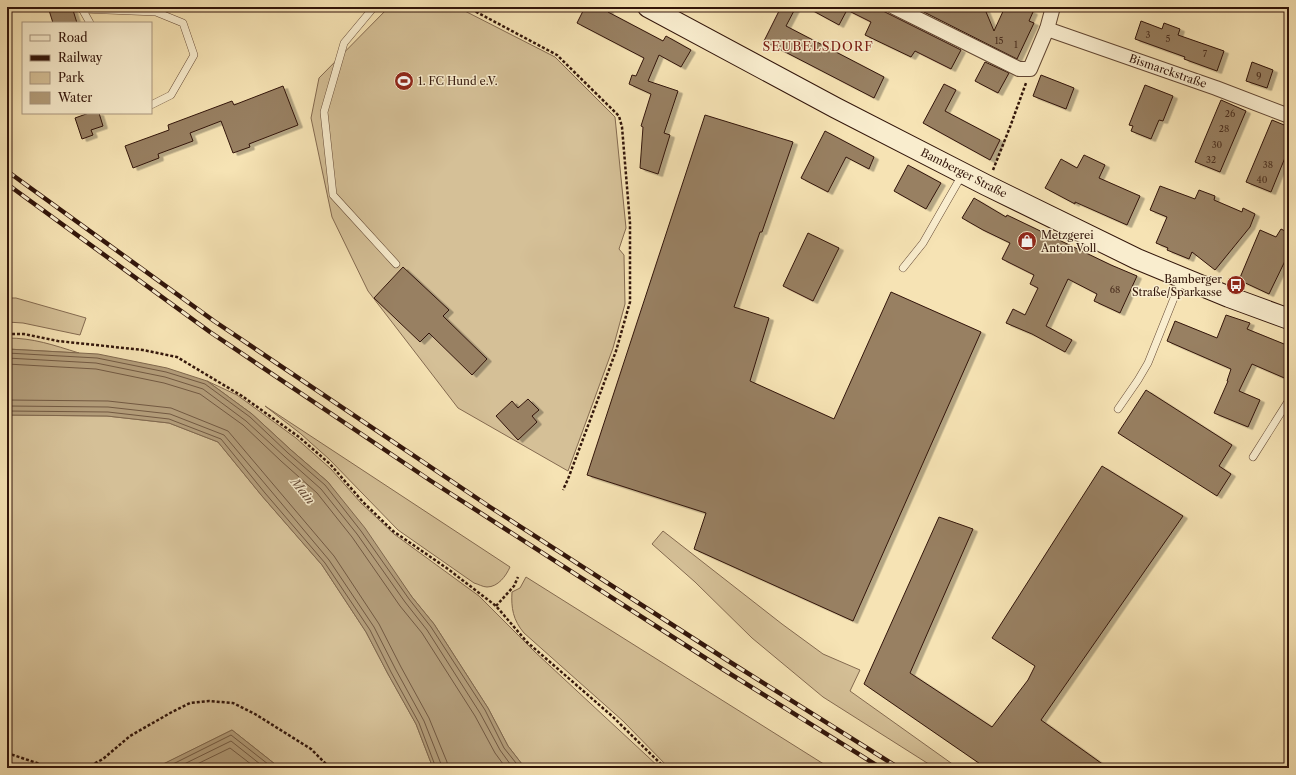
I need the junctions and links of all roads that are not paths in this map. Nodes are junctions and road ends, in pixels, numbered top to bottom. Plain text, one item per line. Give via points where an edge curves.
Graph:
1 (374, 7) edge
2 (648, 7) edge
3 (894, 7) edge
4 (1053, 7) edge
5 (82, 8) edge
6 (89, 22) edge
7 (1047, 29) junction
8 (152, 104) edge
9 (1289, 116) edge
10 (963, 173) junction
11 (396, 264) dead end
12 (903, 268) dead end
13 (1182, 278) junction
14 (1289, 319) edge
15 (1289, 400) edge
16 (1118, 409) dead end
17 (1252, 457) dead end

1 - 11 lane via 344,43 324,112 333,194
2 - 10 street, Bamberger Straße
3 - 7 street via 1019,69 1030,69
4 - 7 street
5 - 6 lane
5 - 8 lane via 156,12 183,23 194,55 171,95
7 - 9 street, Bismarckstraße
10 - 12 lane via 923,243
10 - 13 street, Bamberger Straße via 1137,259
13 - 14 street, Bamberger Straße
13 - 16 lane via 1148,363
15 - 17 lane

